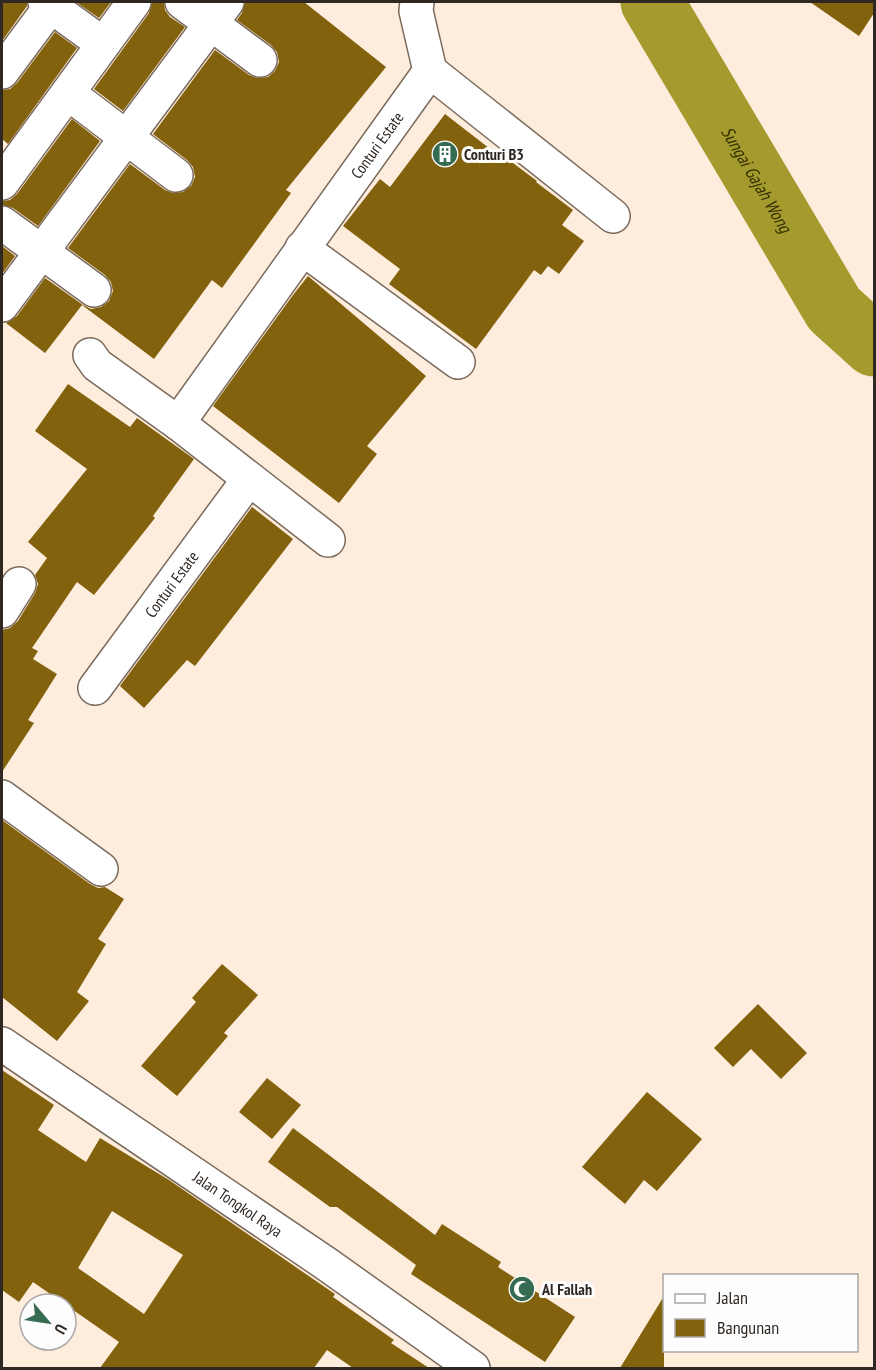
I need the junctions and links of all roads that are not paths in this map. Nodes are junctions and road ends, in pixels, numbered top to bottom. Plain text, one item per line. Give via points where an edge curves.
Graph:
1 (134, 2) edge
2 (182, 2) edge
3 (417, 2) edge
4 (48, 4) edge
5 (220, 12) edge
6 (103, 44) junction
7 (260, 60) dead end
8 (430, 70) junction
9 (2, 72) edge
10 (68, 93) junction
11 (126, 137) junction
12 (7, 164) edge
13 (176, 175) dead end
14 (614, 216) dead end
15 (2, 223) edge
16 (302, 248) junction
17 (42, 252) junction
18 (94, 290) dead end
19 (2, 305) edge
20 (90, 355) dead end
21 (458, 362) dead end
22 (178, 423) junction
23 (249, 479) junction
24 (328, 540) dead end
25 (95, 688) dead end
26 (2, 797) edge
27 (101, 869) dead end
28 (2, 1044) edge
29 (473, 1368) edge

1 - 6 street
2 - 5 street
3 - 8 street
4 - 6 street
4 - 9 street
5 - 7 street
5 - 11 street
6 - 10 street
8 - 14 street
8 - 16 street, Conturi Estate
10 - 11 street
10 - 12 street
11 - 13 street
11 - 17 street
15 - 17 street
16 - 21 street
16 - 22 street, Conturi Estate
17 - 18 street
17 - 19 street
20 - 22 street via 98,365
22 - 23 street
23 - 24 street
23 - 25 street, Conturi Estate
26 - 27 street
28 - 29 street, Jalan Tongkol Raya

